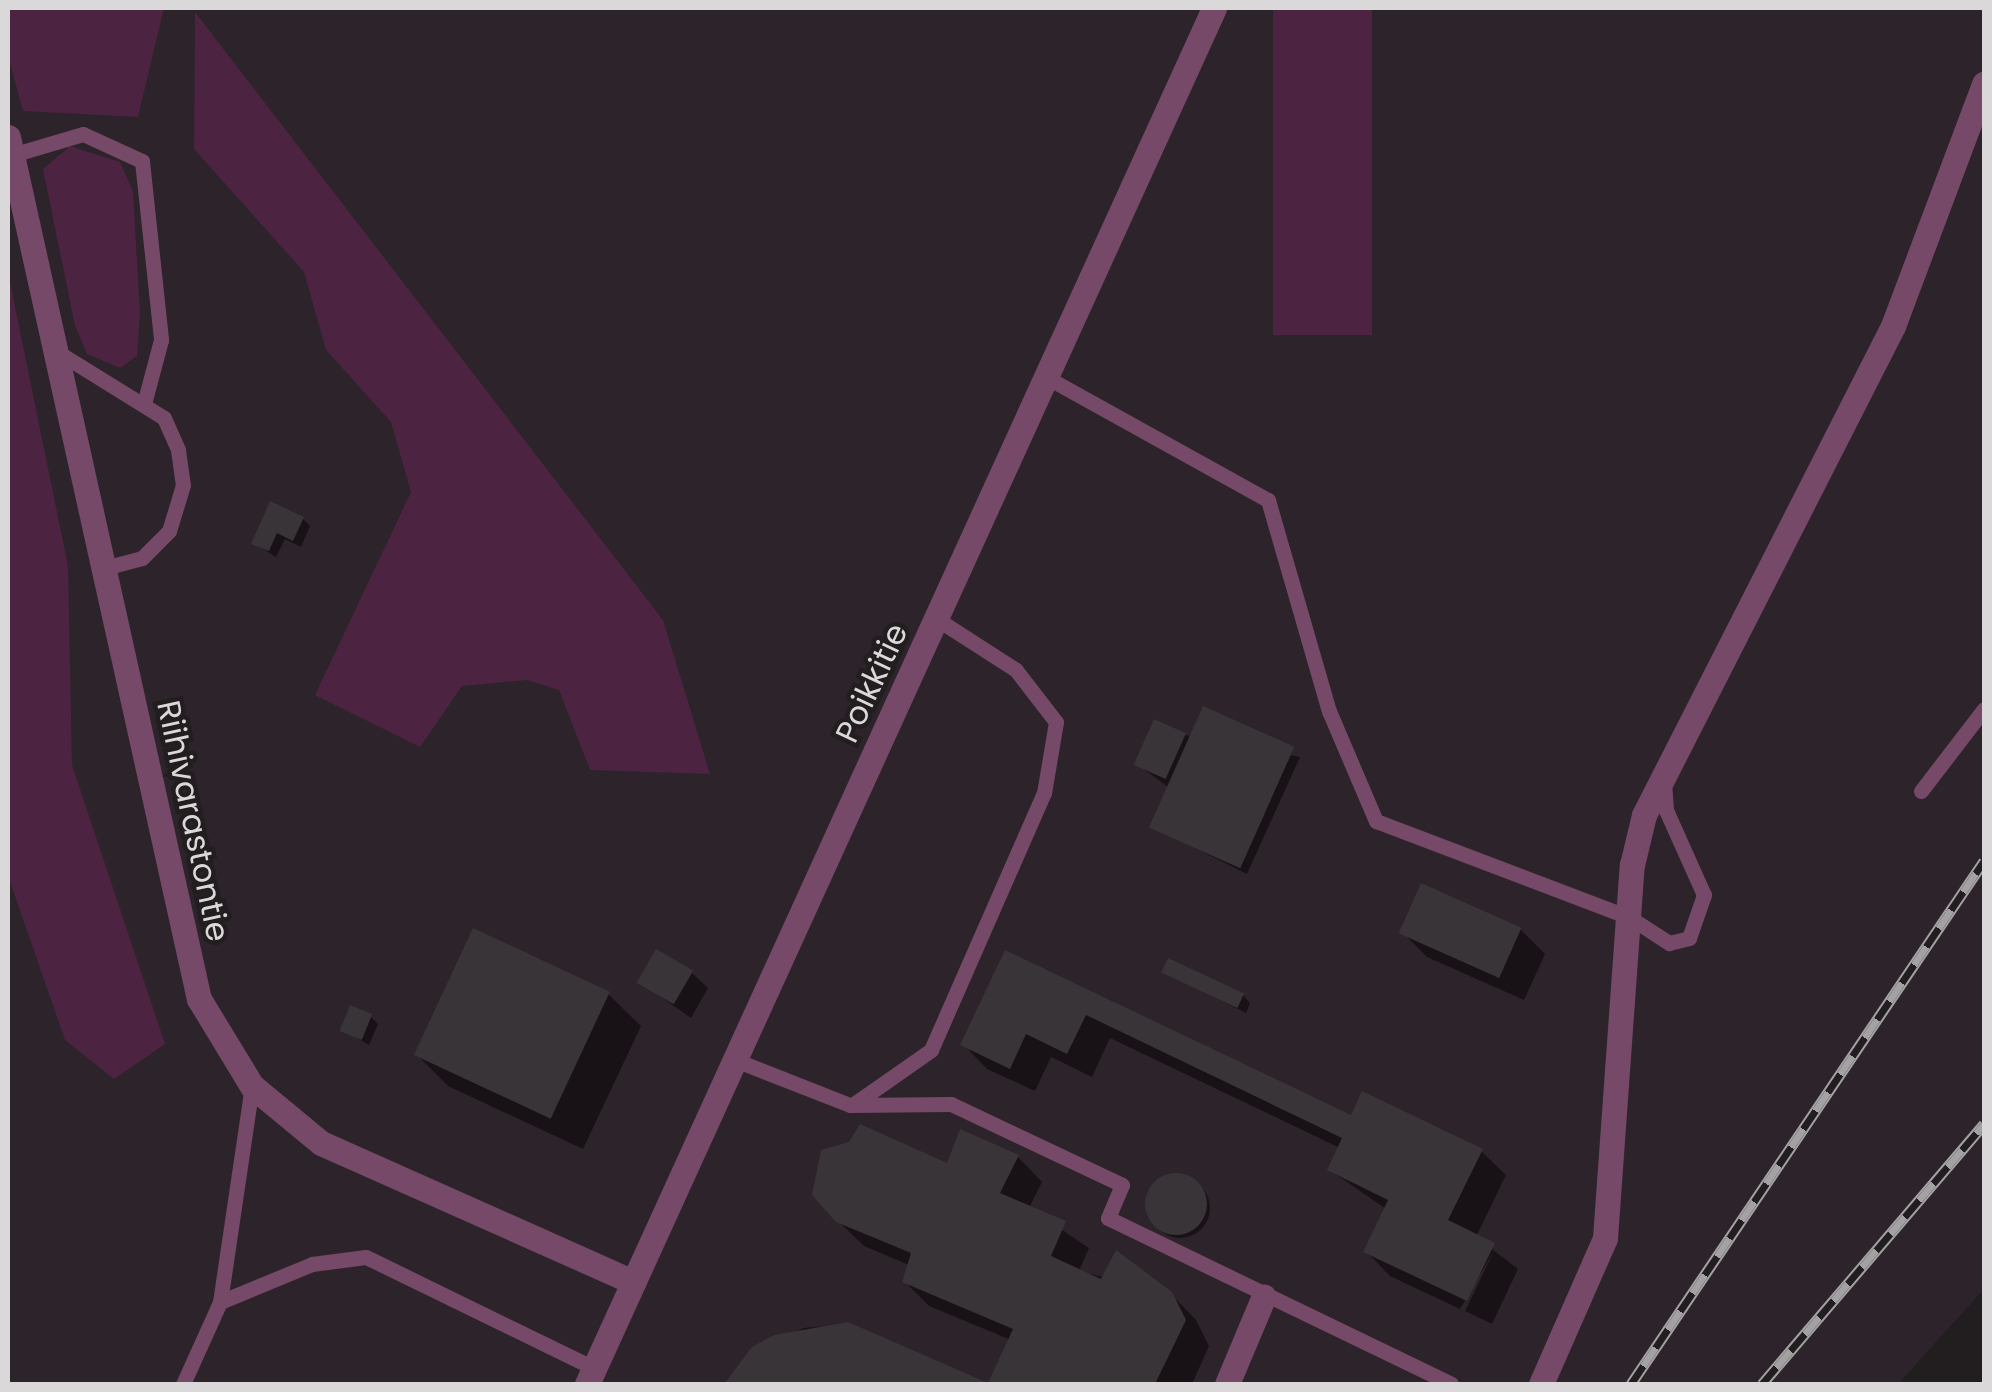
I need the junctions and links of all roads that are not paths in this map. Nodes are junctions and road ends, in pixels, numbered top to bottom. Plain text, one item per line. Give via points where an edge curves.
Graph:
1 (1214, 8) edge
2 (1984, 84) edge
3 (10, 146) edge
4 (56, 351) junction
5 (1046, 377) junction
6 (144, 404) junction
7 (105, 568) junction
8 (936, 620) junction
9 (1984, 708) edge
10 (1664, 772) junction
11 (1922, 790) dead end
12 (1629, 917) junction
13 (735, 1060) junction
14 (252, 1086) junction
15 (850, 1106) junction
16 (634, 1282) junction
17 (1264, 1296) junction
18 (220, 1302) junction
19 (591, 1376) edge
20 (183, 1384) edge
21 (1227, 1384) edge
22 (1451, 1384) edge
23 (1541, 1384) edge

1 - 5 street, Poikkitie
2 - 10 street via 1893,326
3 - 4 street, Riihivarastontie
3 - 6 lane via 83,134 142,162 161,340
4 - 6 lane
4 - 7 street, Riihivarastontie
5 - 8 street, Poikkitie
5 - 12 lane via 1268,500 1329,711 1376,821
6 - 7 lane via 164,418 183,484 169,531 142,558
7 - 14 street, Riihivarastontie via 199,999
8 - 13 street, Poikkitie
8 - 15 lane via 1016,670 1056,722 1044,793 931,1050
9 - 11 lane
10 - 12 street via 1640,832
10 - 12 lane via 1666,810 1700,872 1698,922 1689,938 1669,943
12 - 23 street via 1605,1238
13 - 15 lane
13 - 16 street, Poikkitie
14 - 16 street, Riihivarastontie via 322,1143
14 - 18 lane
15 - 17 lane via 951,1104 1122,1185 1108,1218
16 - 19 street, Poikkitie
17 - 21 street
17 - 22 lane
18 - 19 lane via 312,1264 366,1257
18 - 20 lane

